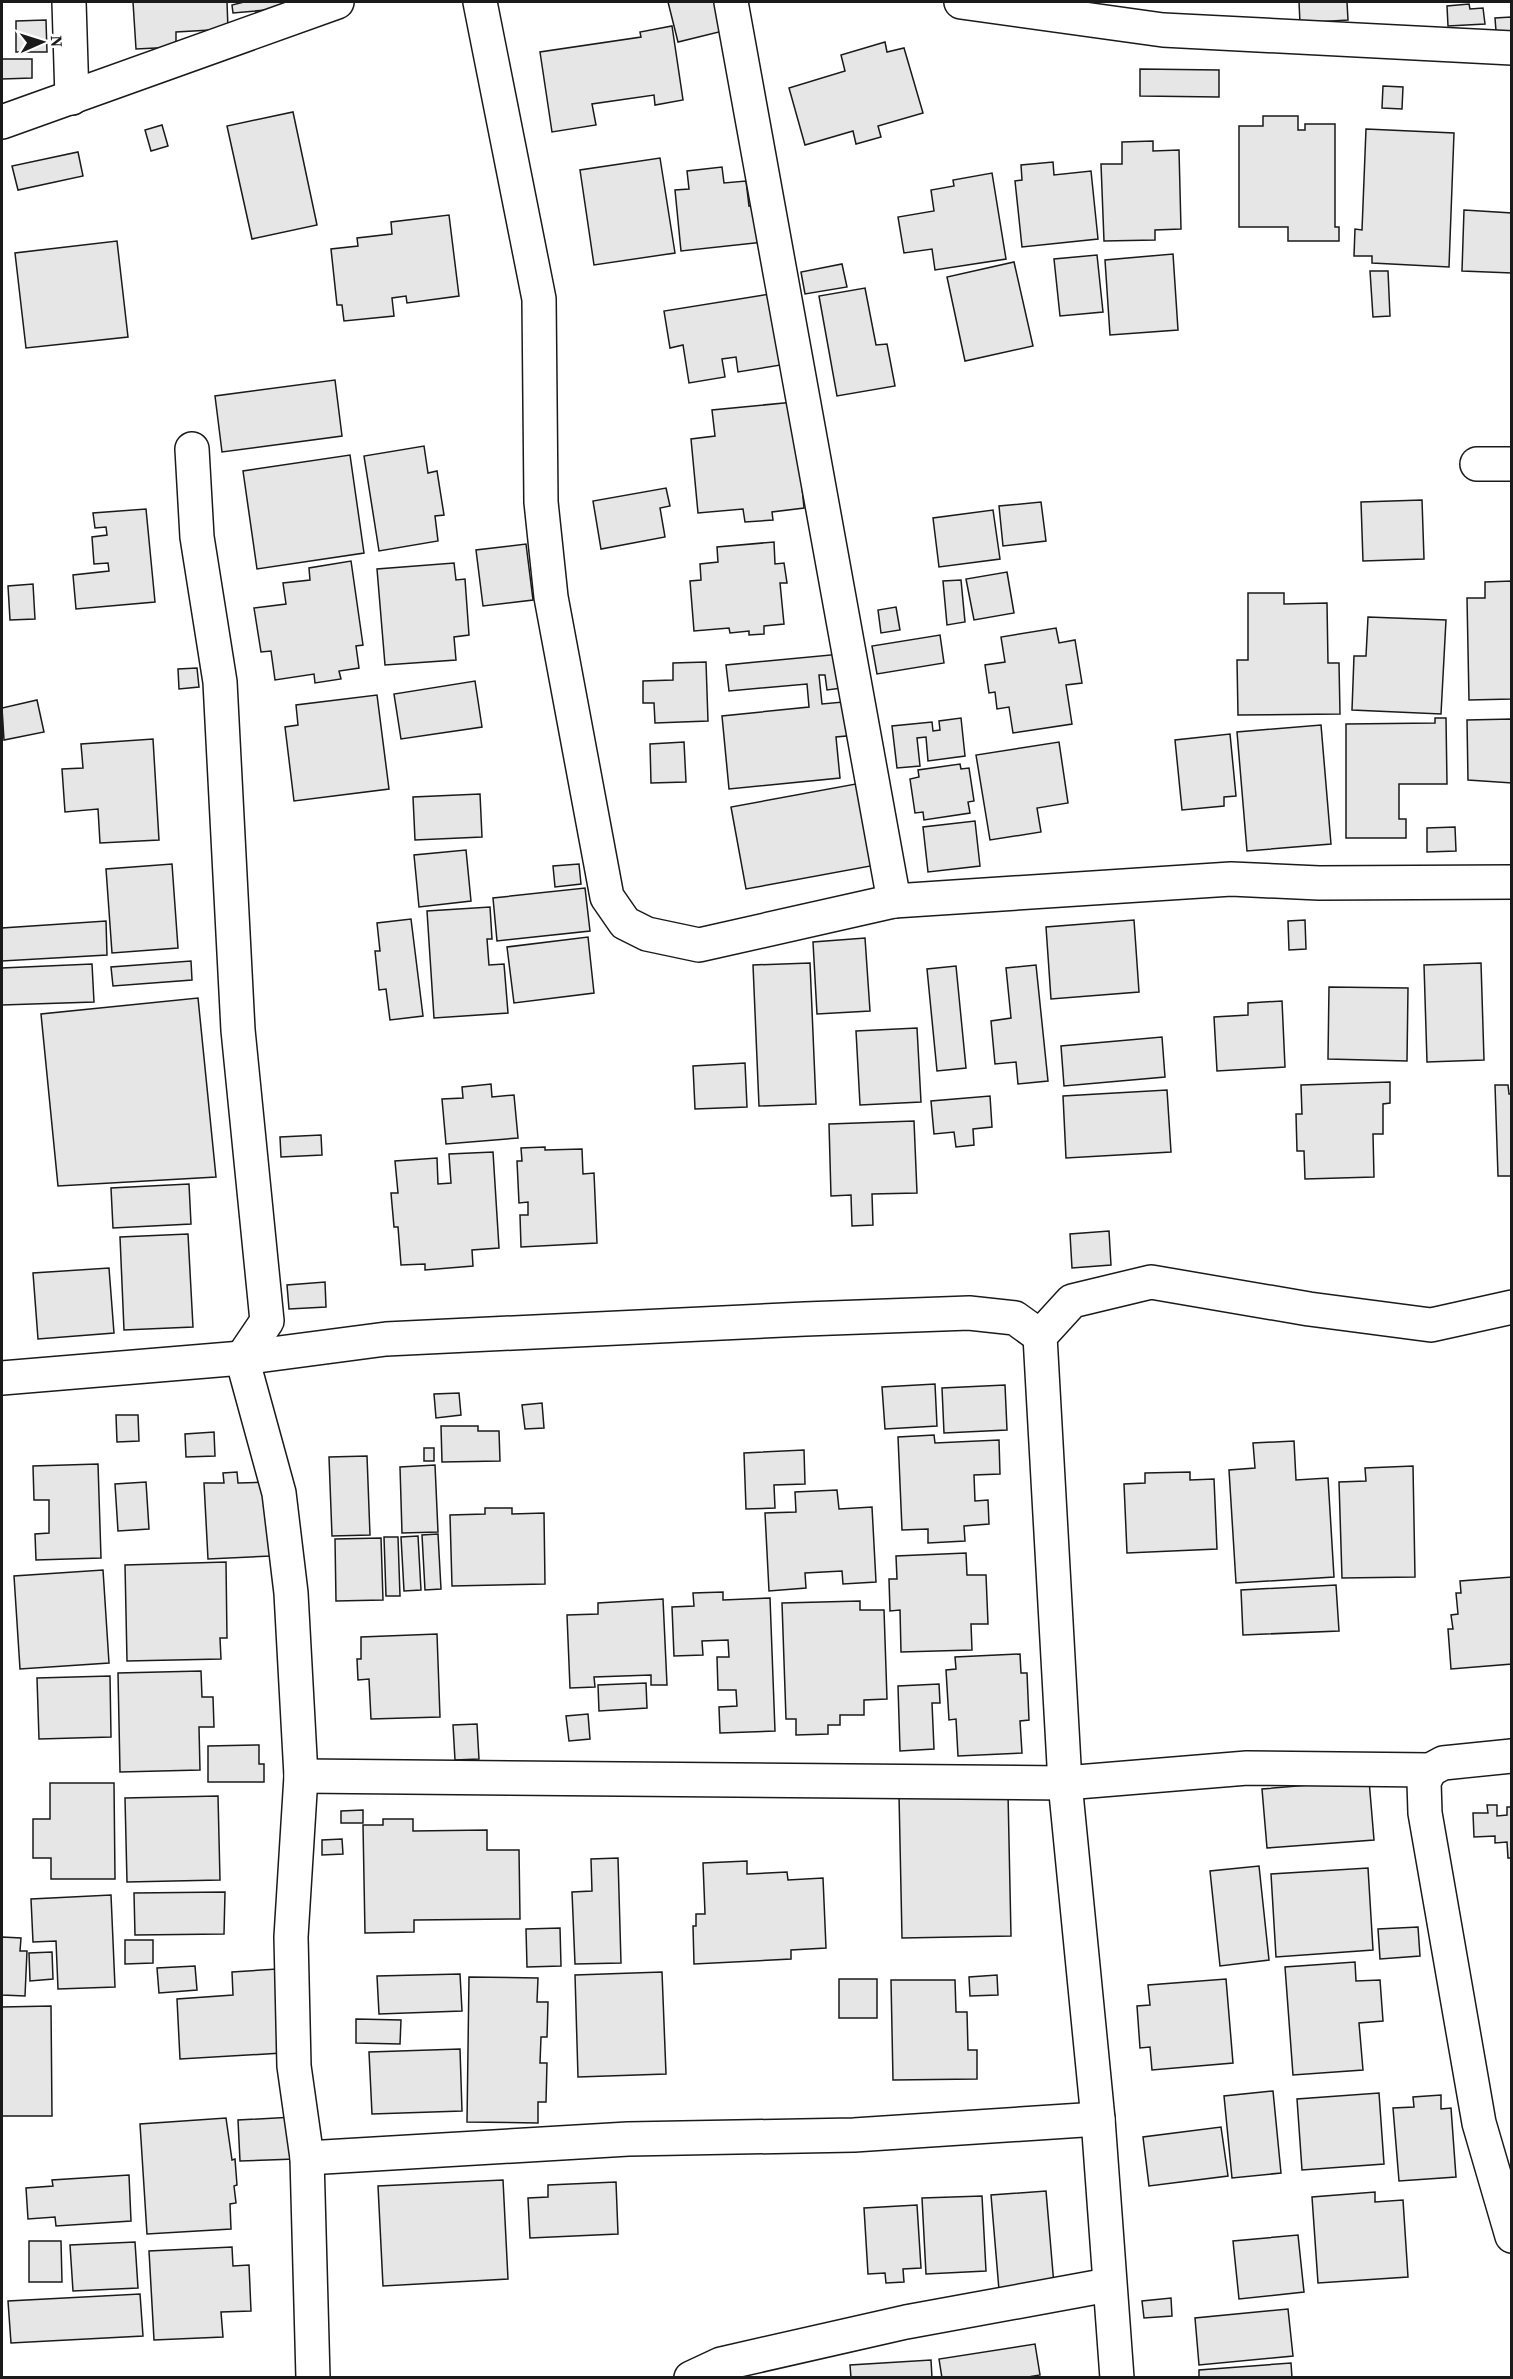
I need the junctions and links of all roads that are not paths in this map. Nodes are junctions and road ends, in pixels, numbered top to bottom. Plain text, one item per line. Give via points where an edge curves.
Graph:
1 (69, 2) edge
2 (337, 2) edge
3 (480, 2) edge
4 (731, 2) edge
5 (961, 2) edge
6 (1512, 48) edge
7 (72, 98) junction
8 (2, 122) edge
9 (192, 449) dead end
10 (1477, 464) dead end
11 (1512, 464) edge
12 (1512, 882) edge
13 (894, 901) junction
14 (1512, 1307) edge
15 (1040, 1336) junction
16 (242, 1358) junction
17 (2, 1378) edge
18 (1512, 1756) edge
19 (1430, 1770) junction
20 (301, 1776) junction
21 (1065, 1783) junction
22 (1098, 2119) junction
23 (307, 2158) junction
24 (1512, 2236) edge
25 (1108, 2285) junction
26 (313, 2378) edge
27 (691, 2378) edge
28 (1117, 2378) edge

1 - 7 street
2 - 7 street
3 - 13 street via 539,299 541,502 551,597 607,897 624,923 647,934 699,945
4 - 13 street
5 - 6 street via 1163,30
7 - 8 street
9 - 16 street via 197,537 220,682 238,1030 267,1321
10 - 11 street
12 - 13 street via 1231,879
14 - 15 street via 1431,1325 1151,1282 1072,1301
15 - 16 street via 1015,1318 957,1314 386,1339
15 - 21 street
16 - 17 street
16 - 20 street via 279,1493 291,1593
18 - 19 street via 1443,1763
19 - 21 street via 1247,1768
19 - 24 street via 1424,1782 1425,1813 1479,2123
20 - 21 street
20 - 23 street via 292,1948 294,2066
21 - 22 street
22 - 23 street via 854,2135 628,2139
22 - 25 street
23 - 26 street
25 - 27 street via 894,2325 721,2364
25 - 28 street

